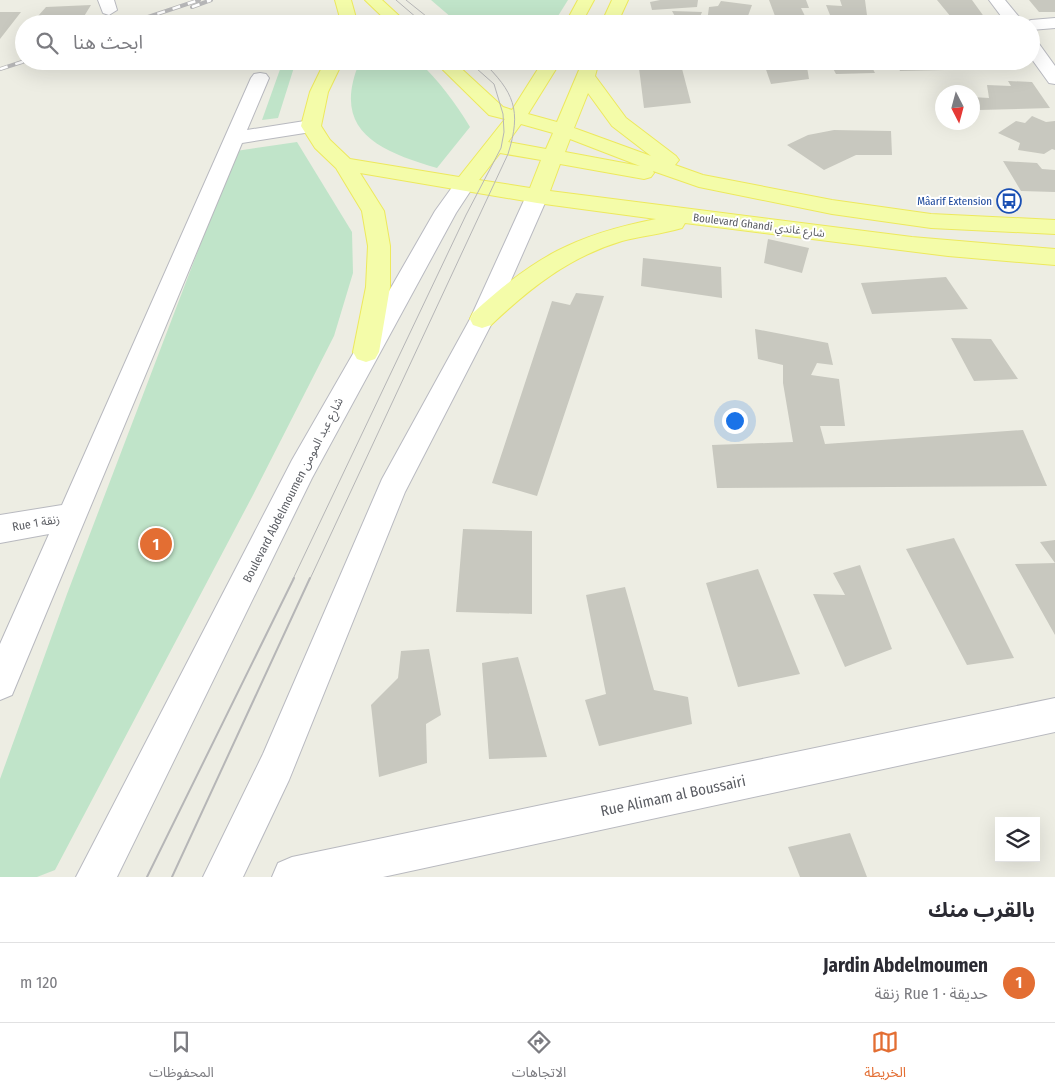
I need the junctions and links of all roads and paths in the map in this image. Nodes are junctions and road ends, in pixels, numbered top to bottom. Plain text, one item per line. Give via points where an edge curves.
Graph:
1 (343, 0) edge
2 (373, 0) edge
3 (586, 0) edge
4 (620, 0) edge
5 (997, 0) edge
6 (347, 15) edge
7 (390, 15) edge
8 (578, 15) edge
9 (613, 15) edge
10 (1009, 15) edge
11 (1055, 24) edge
12 (1040, 25) edge
13 (1040, 58) edge
14 (330, 70) edge
15 (453, 70) edge
16 (546, 70) edge
17 (589, 70) edge
18 (590, 70) edge
19 (260, 78) dead end
20 (1055, 79) edge
21 (516, 117) junction
22 (311, 126) junction
23 (563, 130) junction
24 (236, 138) junction
25 (496, 146) junction
26 (553, 155) junction
27 (344, 164) junction
28 (698, 181) junction
29 (464, 184) junction
30 (537, 196) junction
31 (724, 221) junction
32 (1055, 227) edge
33 (1055, 257) edge
34 (482, 318) junction
35 (366, 352) junction
36 (71, 516) junction
37 (0, 529) edge
38 (0, 683) edge
39 (1055, 715) edge
40 (96, 877) edge
41 (223, 877) edge
42 (292, 877) edge

1 - 6 main road
2 - 7 main road
3 - 8 main road
4 - 9 main road
5 - 10 street
11 - 12 street
13 - 20 street
14 - 22 main road via 319,92
15 - 21 main road via 496,111
16 - 21 main road, Boulevard Abdelmoumen شارع عبد المومن
17 - 23 main road
18 - 28 main road via 618,122
19 - 24 street
21 - 23 main road
21 - 25 main road, Boulevard Abdelmoumen شارع عبد المومن
22 - 24 street
22 - 27 main road via 322,144
23 - 26 main road
23 - 28 main road
24 - 36 street
25 - 26 main road
25 - 29 main road, Boulevard Abdelmoumen شارع عبد المومن
26 - 28 main road
26 - 30 main road
27 - 29 main road, Boulevard Ghandi شارع غاندي
27 - 35 main road via 372,211 378,246 378,287
28 - 32 main road via 832,207 931,221
29 - 30 main road, Boulevard Ghandi شارع غاندي
29 - 35 street, Boulevard Abdelmoumen شارع عبد المومن
30 - 31 main road, Boulevard Ghandi شارع غاندي
30 - 34 street
31 - 33 main road, Boulevard Ghandi شارع غاندي via 972,252
31 - 34 main road via 641,228 580,248 528,278
34 - 41 street via 392,488 276,767
35 - 40 street, Boulevard Abdelmoumen شارع عبد المومن via 302,469
36 - 37 street, Rue 1 زنقة
36 - 38 street
39 - 42 street, Rue Alimam al Boussairi

